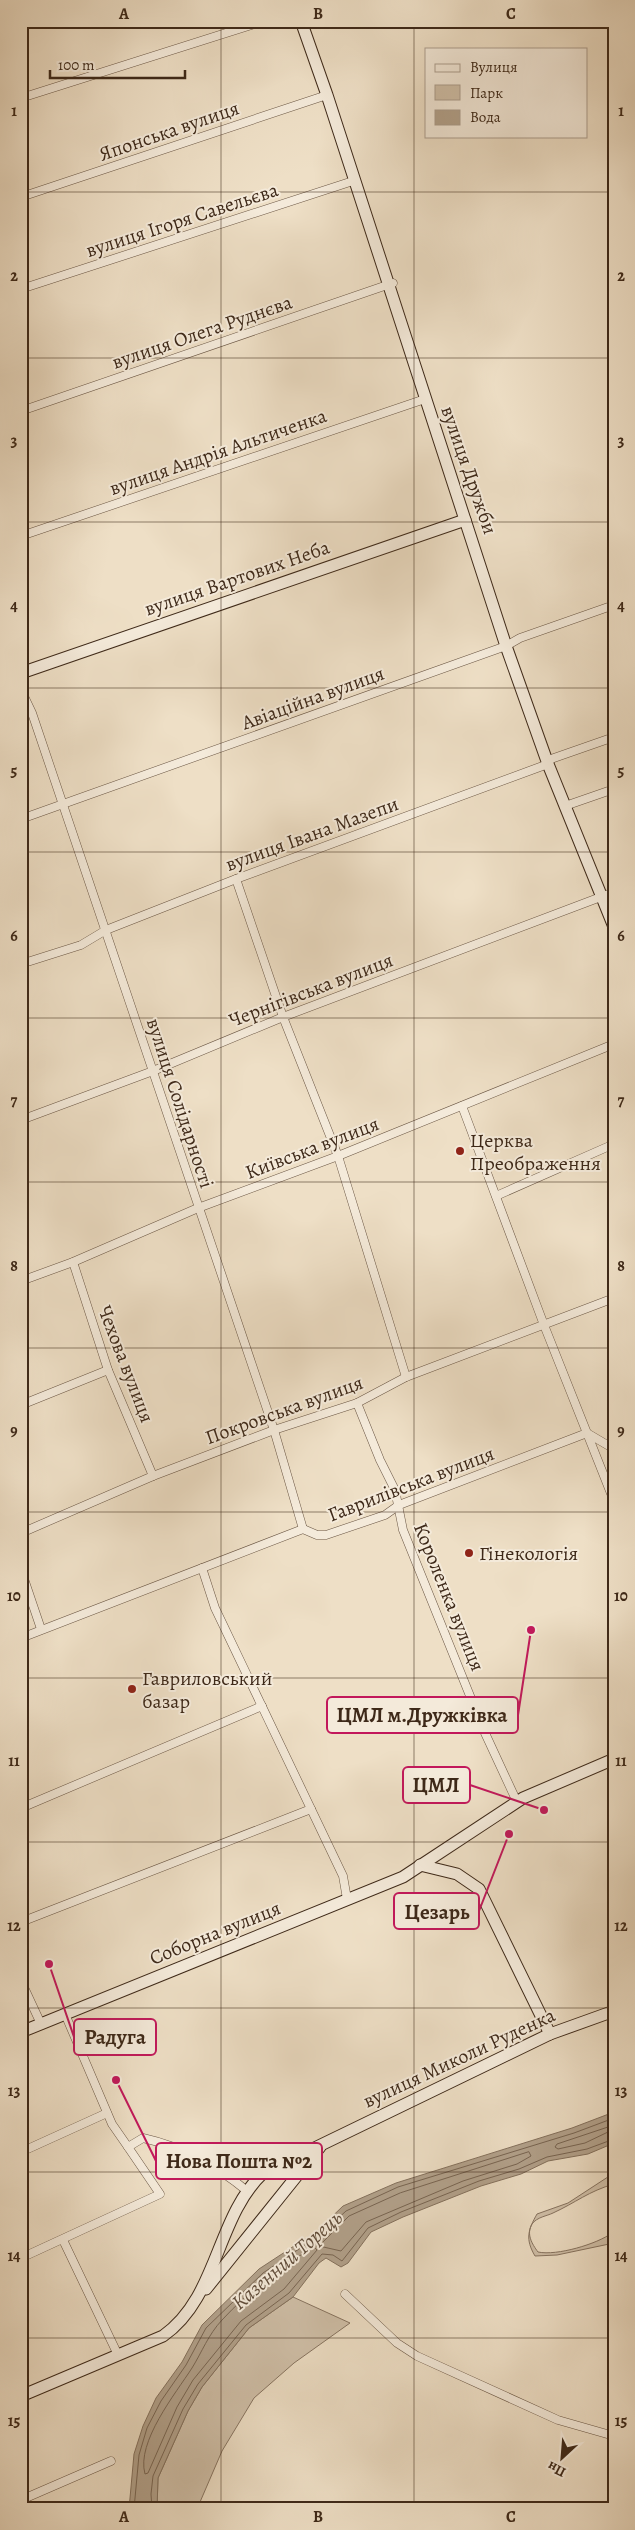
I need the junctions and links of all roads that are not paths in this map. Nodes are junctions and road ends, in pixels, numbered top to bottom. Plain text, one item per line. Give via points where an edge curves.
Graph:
1 (264, 21) edge
2 (301, 21) edge
3 (327, 95) junction
4 (21, 98) edge
5 (353, 181) junction
6 (21, 197) edge
7 (390, 284) junction
8 (21, 290) edge
9 (426, 399) junction
10 (21, 411) edge
11 (465, 520) junction
12 (21, 536) edge
13 (614, 605) edge
14 (506, 646) junction
15 (21, 673) edge
16 (21, 690) edge
17 (614, 737) edge
18 (548, 764) junction
19 (614, 789) edge
20 (63, 805) junction
21 (565, 806) junction
22 (21, 819) edge
23 (236, 879) junction
24 (614, 892) edge
25 (602, 896) junction
26 (614, 927) edge
27 (106, 930) junction
28 (21, 964) edge
29 (283, 1017) junction
30 (614, 1044) edge
31 (153, 1071) junction
32 (462, 1106) junction
33 (21, 1120) edge
34 (614, 1144) edge
35 (338, 1156) junction
36 (496, 1196) junction
37 (198, 1208) junction
38 (74, 1262) junction
39 (21, 1282) edge
40 (614, 1298) edge
41 (544, 1325) junction
42 (108, 1370) junction
43 (406, 1377) junction
44 (357, 1403) junction
45 (21, 1405) edge
46 (274, 1430) junction
47 (587, 1433) junction
48 (614, 1444) edge
49 (153, 1476) junction
50 (614, 1501) edge
51 (399, 1505) junction
52 (303, 1529) junction
53 (21, 1532) edge
54 (202, 1568) junction
55 (21, 1570) edge
56 (41, 1629) junction
57 (21, 1638) edge
58 (262, 1706) junction
59 (614, 1759) edge
60 (518, 1802) junction
61 (21, 1808) edge
62 (311, 1809) junction
63 (420, 1865) junction
64 (348, 1899) junction
65 (21, 1922) edge
66 (21, 1981) edge
67 (614, 2011) edge
68 (65, 2014) junction
69 (41, 2024) junction
70 (21, 2032) edge
71 (550, 2034) junction
72 (107, 2113) junction
73 (322, 2144) junction
74 (128, 2148) junction
75 (21, 2152) edge
76 (247, 2191) junction
77 (63, 2240) junction
78 (21, 2258) edge
79 (345, 2294) dead end
80 (176, 2327) junction
81 (118, 2355) junction
82 (21, 2396) edge
83 (614, 2436) edge
84 (111, 2461) dead end
85 (21, 2500) edge

1 - 4 street
2 - 3 street, вулиця Дружби
3 - 5 street, вулиця Дружби
3 - 6 street, Японська вулиця
5 - 7 street, вулиця Дружби
5 - 8 street, вулиця Ігоря Савельєва
7 - 9 street, вулиця Дружби
7 - 10 street, вулиця Олега Руднєва
9 - 11 street, вулиця Дружби
9 - 12 street, вулиця Андрія Альтиченка
11 - 14 street, вулиця Дружби
11 - 15 street, вулиця Вартових Неба
13 - 14 street, Авіаційна вулиця via 520,638
14 - 18 street, вулиця Дружби
14 - 20 street, Авіаційна вулиця
16 - 20 street, вулиця Солідарності
17 - 18 street, вулиця Івана Мазепи via 551,759
18 - 21 street, вулиця Дружби
18 - 23 street, вулиця Івана Мазепи
19 - 21 street
20 - 22 street, Авіаційна вулиця
20 - 27 street, вулиця Солідарності
21 - 25 street, вулиця Дружби
23 - 27 street, вулиця Івана Мазепи
23 - 29 street
24 - 25 street, Чернігівська вулиця
25 - 26 street, вулиця Дружби
25 - 29 street, Чернігівська вулиця
27 - 28 street, вулиця Івана Мазепи via 81,945
27 - 31 street, вулиця Солідарності
29 - 31 street, Чернігівська вулиця
29 - 35 street
30 - 32 street, Київська вулиця
31 - 33 street, Чернігівська вулиця
31 - 37 street, вулиця Солідарності
32 - 35 street, Київська вулиця
32 - 36 street
34 - 36 street
35 - 37 street, Київська вулиця
35 - 43 street
36 - 41 street
37 - 38 street, Київська вулиця
37 - 46 street, вулиця Солідарності
38 - 39 street, Київська вулиця
38 - 42 street, Чехова вулиця
40 - 41 street, Покровська вулиця
41 - 43 street, Покровська вулиця
41 - 47 street
42 - 45 street
42 - 49 street, Чехова вулиця
43 - 44 street, Покровська вулиця
44 - 46 street, Покровська вулиця
44 - 51 street, Короленка вулиця
46 - 49 street, Покровська вулиця
46 - 52 street, вулиця Солідарності
47 - 48 street via 609,1446
47 - 50 street
47 - 51 street, Гаврилівська вулиця
49 - 53 street, Покровська вулиця
51 - 52 street, Гаврилівська вулиця via 385,1515 326,1535
51 - 60 street, Короленка вулиця via 403,1530 485,1733
52 - 54 street, Гаврилівська вулиця
54 - 56 street, Гаврилівська вулиця
54 - 58 street via 215,1608
55 - 56 street
56 - 57 street, Гаврилівська вулиця
58 - 61 street
58 - 62 street
59 - 60 street, Соборна вулиця
60 - 63 street, Соборна вулиця
62 - 64 street via 343,1876
62 - 65 street
63 - 64 street, Соборна вулиця via 403,1876
63 - 71 street via 457,1874 479,1889
64 - 68 street, Соборна вулиця
66 - 69 street
67 - 71 street, вулиця Миколи Руденка
68 - 69 street, Соборна вулиця
68 - 72 street
69 - 70 street, Соборна вулиця
71 - 73 street, вулиця Миколи Руденка
72 - 74 street
72 - 75 street
73 - 76 street, вулиця Миколи Руденка via 263,2173
73 - 80 street, вулиця Миколи Руденка
74 - 76 street via 143,2138 164,2142 205,2161
74 - 77 street via 160,2194
76 - 80 street, вулиця Миколи Руденка via 206,2280
77 - 78 street
77 - 81 street
79 - 83 street via 397,2343 417,2356 558,2420
80 - 81 street
81 - 82 street
84 - 85 street

